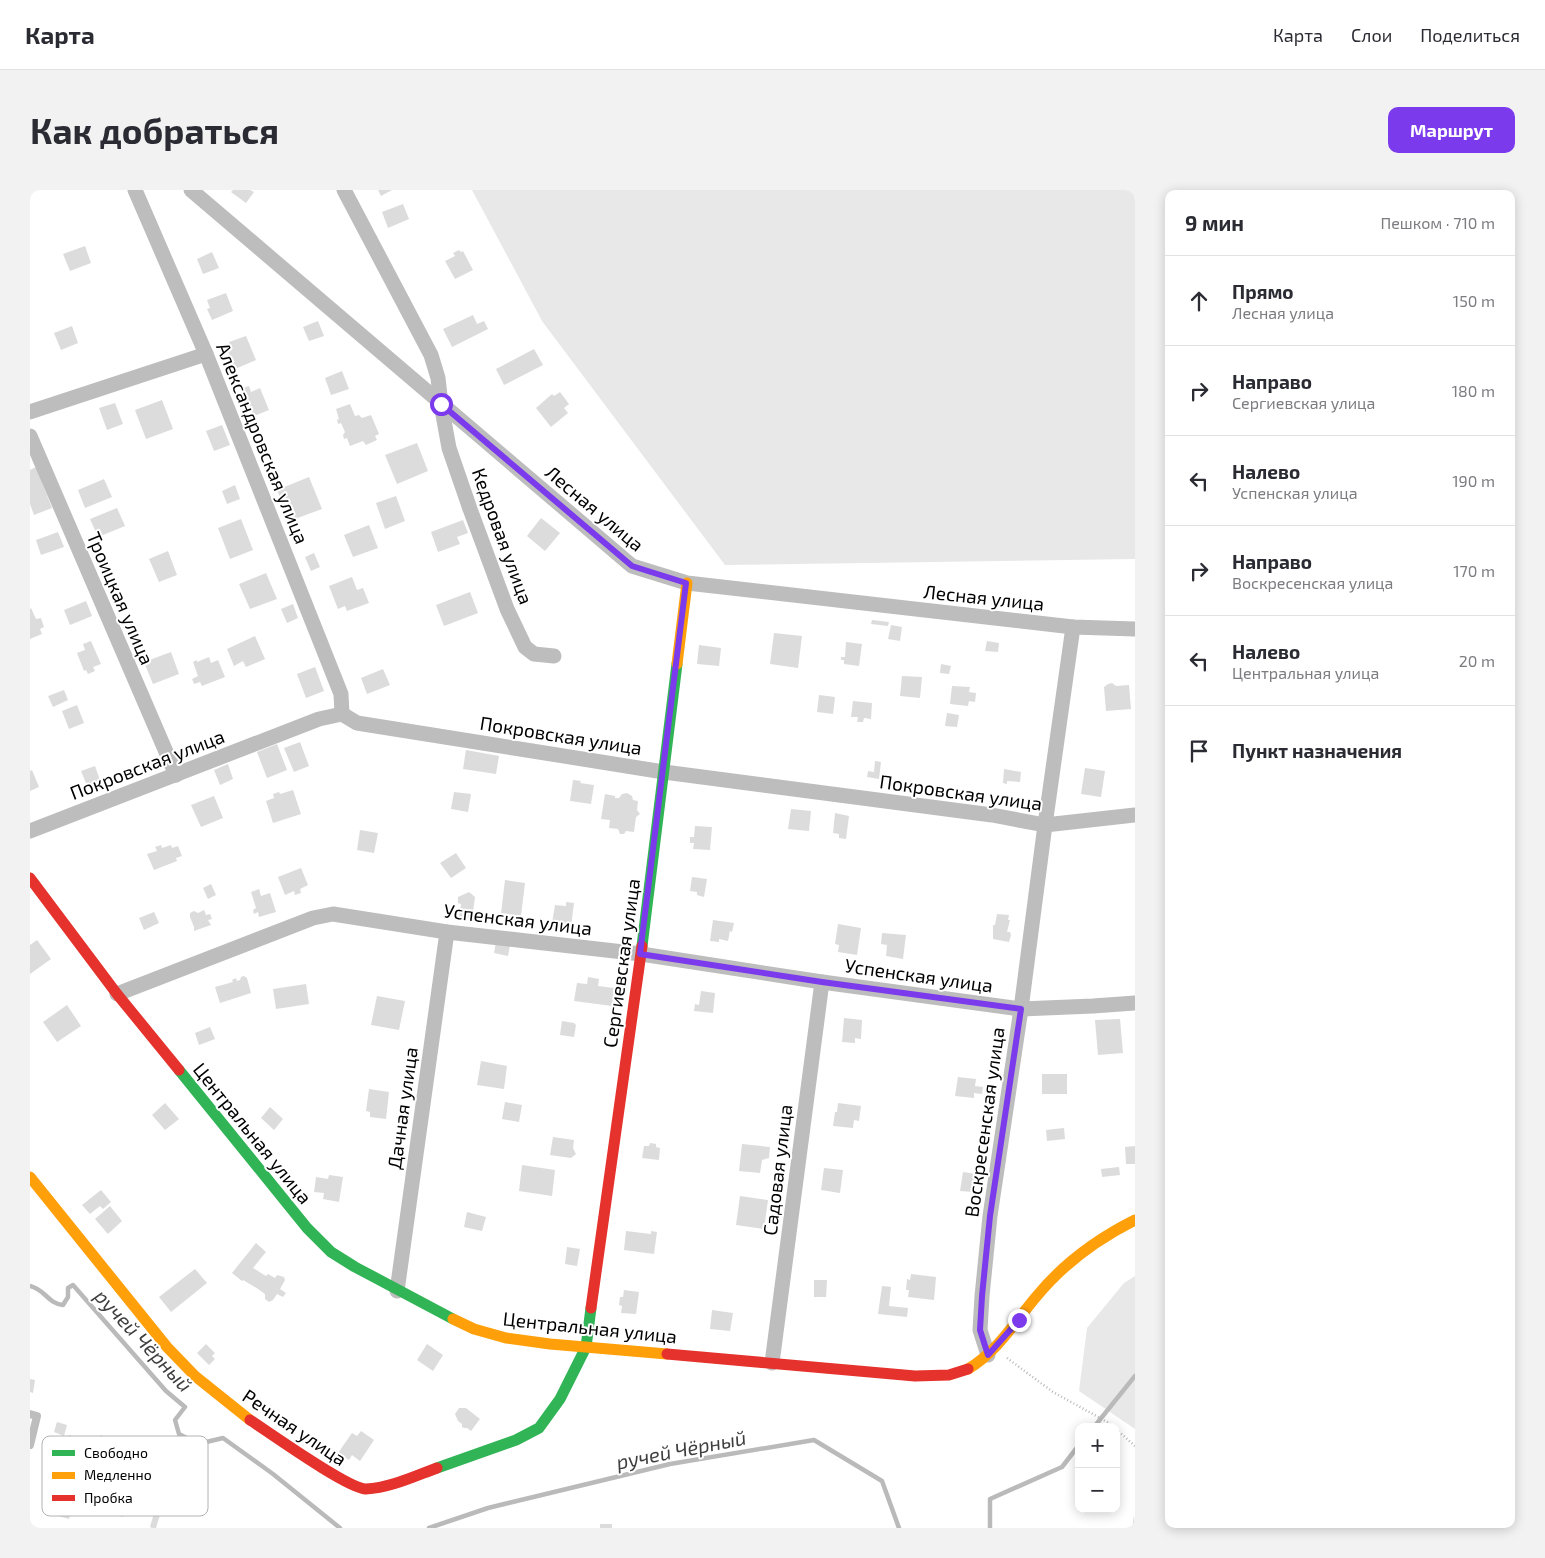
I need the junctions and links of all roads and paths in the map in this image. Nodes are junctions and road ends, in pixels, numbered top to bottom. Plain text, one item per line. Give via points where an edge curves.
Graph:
1 (135, 190) edge
2 (191, 190) edge
3 (344, 190) edge
4 (206, 354) junction
5 (441, 404) junction
6 (30, 412) edge
7 (30, 436) edge
8 (686, 583) junction
9 (1073, 627) junction
10 (1135, 628) edge
11 (554, 656) dead end
12 (342, 714) junction
13 (664, 772) junction
14 (176, 775) junction
15 (1135, 814) edge
16 (1045, 825) junction
17 (30, 831) edge
18 (30, 878) edge
19 (447, 932) junction
20 (640, 954) junction
21 (822, 982) junction
22 (117, 994) junction
23 (1135, 1003) edge
24 (1021, 1009) junction
25 (30, 1177) edge
26 (1135, 1220) edge
27 (398, 1291) junction
28 (586, 1347) junction
29 (991, 1352) junction
30 (772, 1363) junction
31 (30, 1414) edge
32 (1110, 1423) edge
33 (1120, 1432) edge
34 (30, 1445) edge
35 (1135, 1446) edge

1 - 4 street, Александровская улица
2 - 5 street, Лесная улица
3 - 5 street, Кедровая улица via 431,355
4 - 6 street
4 - 12 street, Александровская улица via 341,694
5 - 8 street, Лесная улица via 632,566
5 - 11 street, Кедровая улица via 449,448 507,610 525,647 534,654
7 - 14 street, Троицкая улица
8 - 9 street, Лесная улица
8 - 13 street, Сергиевская улица
9 - 10 street, Лесная улица
9 - 16 street, Воскресенская улица
12 - 13 street, Покровская улица via 357,723
12 - 14 street, Покровская улица via 319,719
13 - 16 street, Покровская улица via 992,815
13 - 20 street, Сергиевская улица
14 - 17 street, Покровская улица
15 - 16 street, Покровская улица
16 - 24 street, Воскресенская улица
18 - 22 street, Центральная улица
19 - 20 street, Успенская улица
19 - 22 street, Успенская улица via 333,914 304,921
19 - 27 street, Дачная улица
20 - 21 street, Успенская улица
20 - 28 street, Сергиевская улица
21 - 24 street, Успенская улица
21 - 30 street, Садовая улица
22 - 27 street, Центральная улица via 307,1228 331,1252
23 - 24 street, Успенская улица
24 - 29 street, Воскресенская улица via 990,1216 982,1296 980,1330
25 - 28 street, Речная улица via 167,1347 195,1376 245,1417 353,1485 379,1488 396,1483 516,1440 539,1428 560,1399
26 - 29 street, Центральная улица via 1094,1241 1078,1254 1036,1297
27 - 28 street, Центральная улица via 474,1329 506,1338
28 - 30 street, Центральная улица
29 - 30 street, Центральная улица via 969,1368 944,1376
29 - 32 path via 1053,1392
31 - 34 lane via 37,1416
33 - 35 path

